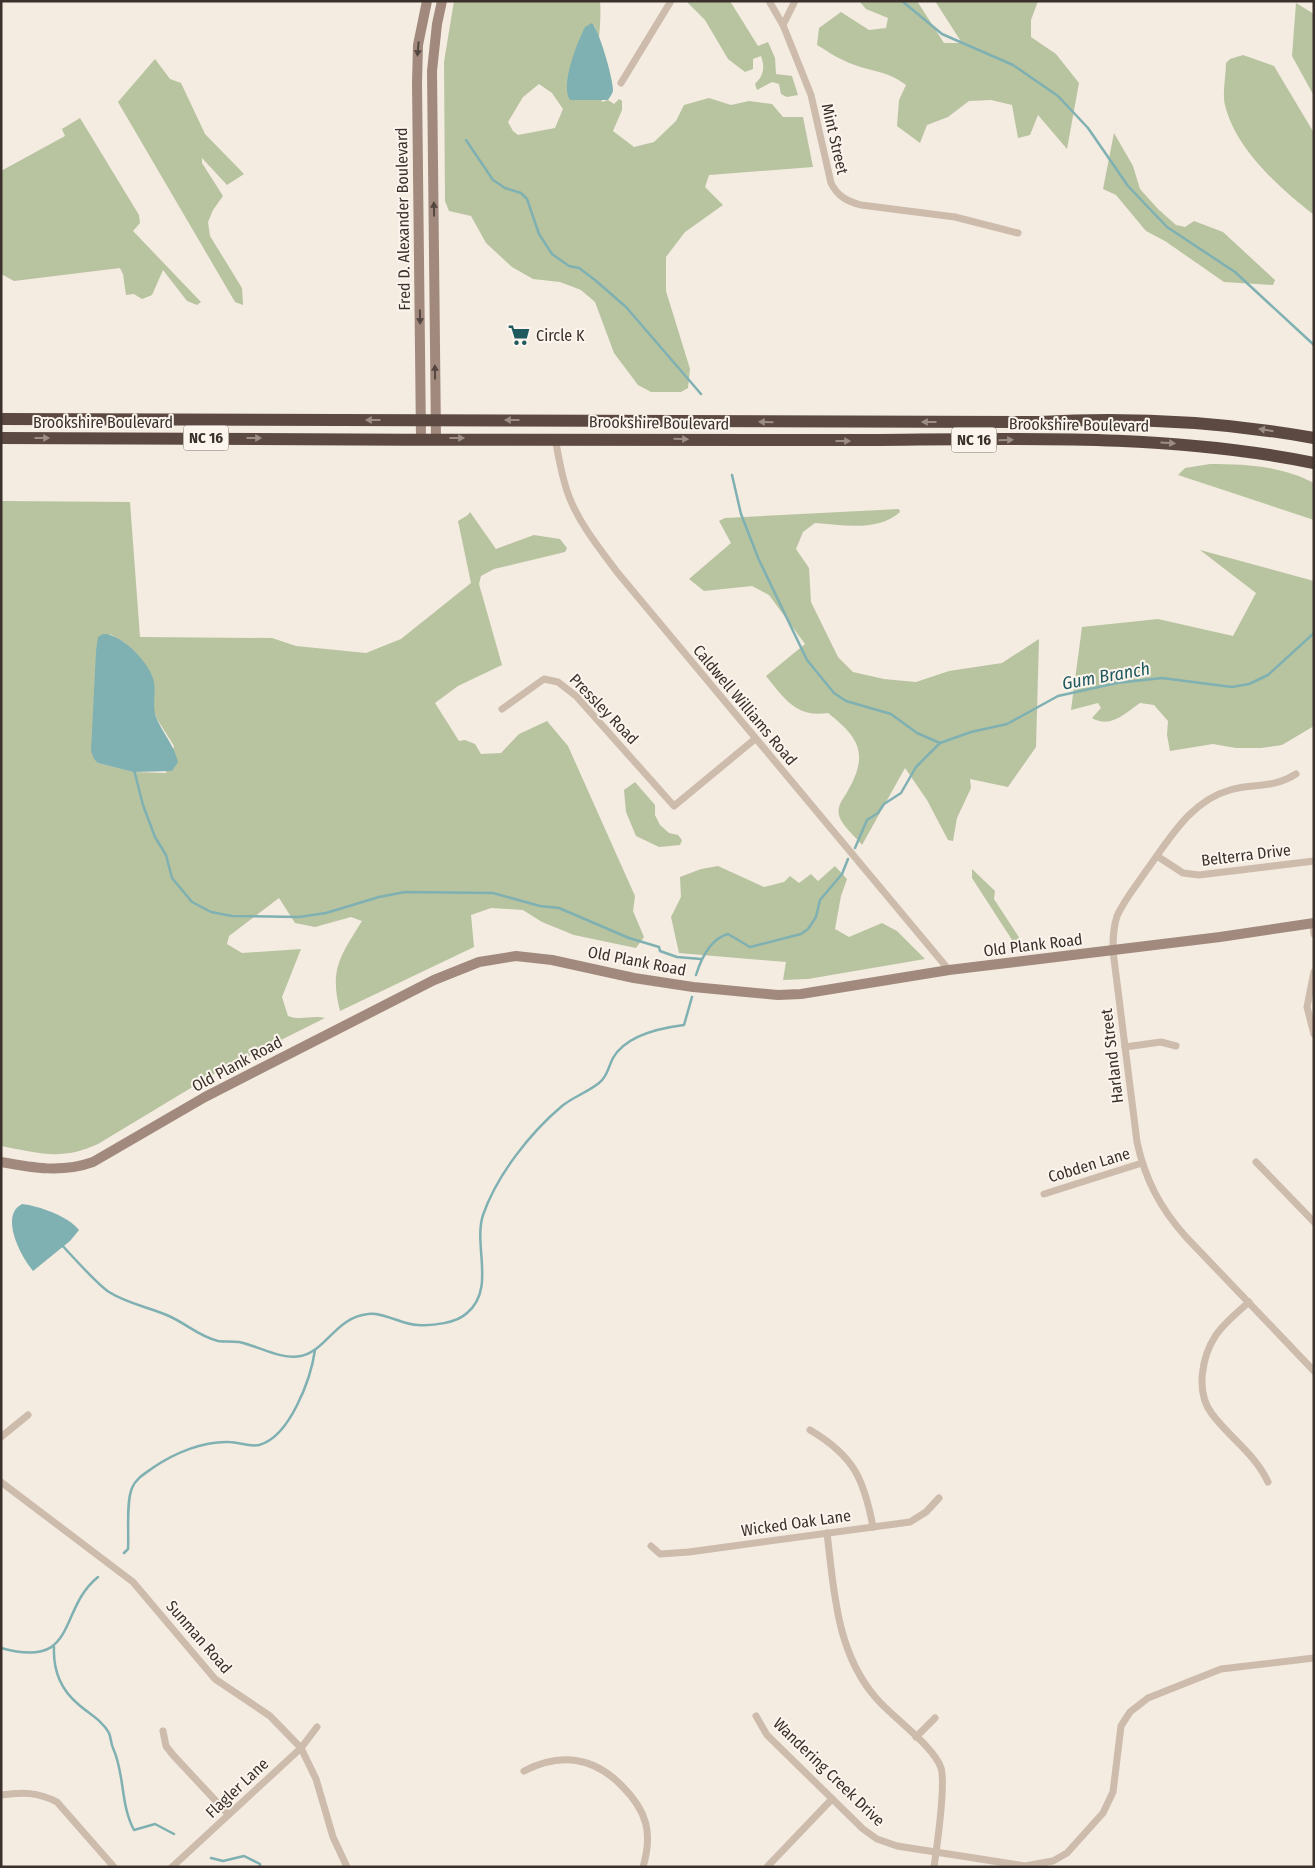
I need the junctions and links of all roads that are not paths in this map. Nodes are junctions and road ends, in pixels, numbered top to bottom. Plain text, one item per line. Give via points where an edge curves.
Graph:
1 (426, 1) edge
2 (442, 1) edge
3 (671, 1) edge
4 (769, 1) edge
5 (795, 1) edge
6 (783, 25) junction
7 (621, 83) dead end
8 (1018, 233) dead end
9 (1, 419) edge
10 (212, 420) junction
11 (309, 420) junction
12 (436, 420) junction
13 (547, 420) junction
14 (421, 421) junction
15 (685, 421) junction
16 (1, 438) edge
17 (82, 438) junction
18 (212, 438) junction
19 (421, 438) junction
20 (436, 438) junction
21 (477, 438) junction
22 (555, 438) junction
23 (1314, 438) edge
24 (1314, 464) edge
25 (502, 709) dead end
26 (755, 739) junction
27 (1296, 774) dead end
28 (1157, 856) junction
29 (1314, 861) edge
30 (1313, 927) edge
31 (1113, 950) junction
32 (949, 970) junction
33 (1314, 972) edge
34 (1314, 1034) edge
35 (1176, 1046) dead end
36 (1125, 1047) junction
37 (1, 1162) edge
38 (1256, 1162) dead end
39 (1142, 1163) junction
40 (1044, 1194) dead end
41 (1314, 1222) edge
42 (1248, 1302) junction
43 (1314, 1371) edge
44 (28, 1415) dead end
45 (810, 1430) dead end
46 (1, 1438) edge
47 (1, 1482) edge
48 (1268, 1482) dead end
49 (939, 1498) dead end
50 (873, 1527) junction
51 (827, 1533) junction
52 (651, 1546) dead end
53 (1314, 1658) edge
54 (756, 1716) dead end
55 (935, 1718) dead end
56 (317, 1727) dead end
57 (163, 1731) dead end
58 (916, 1737) junction
59 (301, 1748) junction
60 (524, 1771) dead end
61 (1, 1795) edge
62 (832, 1800) junction
63 (228, 1814) junction
64 (937, 1851) junction
65 (114, 1867) edge
66 (172, 1867) edge
67 (347, 1867) edge
68 (643, 1867) edge
69 (766, 1867) edge
70 (934, 1867) edge

1 -> 14 street, Fred D. Alexander Boulevard via 418,45 417,83
12 -> 2 street, Fred D. Alexander Boulevard via 432,71
3 - 7 street
4 - 6 street, Mint Street
5 - 6 street
6 - 8 street, Mint Street via 811,95 832,183 839,196 861,205 955,216
9 - 10 highway, Brookshire Boulevard / NC 16
10 - 11 highway, Brookshire Boulevard / NC 16
10 - 17 highway via 209,426 196,430
14 -> 11 highway, Brookshire Boulevard / NC 16
11 - 18 highway via 279,426 220,429
13 -> 12 highway, Brookshire Boulevard / NC 16
12 - 14 highway, Brookshire Boulevard / NC 16
12 - 20 street, Fred D. Alexander Boulevard
13 - 15 highway, Brookshire Boulevard / NC 16
13 - 21 highway via 541,431 497,431
14 - 19 street, Fred D. Alexander Boulevard
15 - 22 highway via 611,433 565,432
23 -> 15 highway, Brookshire Boulevard / NC 16 via 1245,426 1119,420
16 -> 17 highway, Brookshire Boulevard / NC 16
17 - 18 highway, Brookshire Boulevard / NC 16
18 -> 19 highway, Brookshire Boulevard / NC 16
19 - 20 highway, Brookshire Boulevard / NC 16
20 -> 21 highway, Brookshire Boulevard / NC 16
21 - 22 highway, Brookshire Boulevard / NC 16
22 -> 24 highway, Brookshire Boulevard / NC 16 via 1080,439 1241,449
22 - 26 street, Caldwell Williams Road via 568,494 593,539 678,648
25 - 26 street, Pressley Road via 544,679 558,682 576,696 674,806
26 - 32 street, Caldwell Williams Road
27 - 28 street, Harland Street via 1282,783 1230,790 1209,800 1177,827
28 - 29 street, Belterra Drive via 1183,873 1199,875
28 - 31 street, Harland Street via 1118,916 1113,930
30 - 31 street, Old Plank Road
31 - 32 street, Old Plank Road
31 - 36 street, Harland Street
32 - 37 street, Old Plank Road via 778,995 664,983 532,957 495,958 434,980 212,1093 92,1162 73,1168 45,1170
33 - 34 street via 1307,1007
35 - 36 street via 1161,1042
36 - 39 street, Harland Street
38 - 41 street
39 - 40 street, Cobden Lane
39 - 42 street, Harland Street via 1167,1215
42 - 43 street, Harland Street
42 - 48 street via 1212,1343 1202,1374 1202,1390 1212,1415 1260,1466
44 - 46 street
45 - 50 street via 826,1439 852,1464 866,1490
47 - 59 street, Sunman Road via 134,1582 215,1679 270,1716
49 - 50 street, Wicked Oak Lane via 910,1522
50 - 51 street, Wicked Oak Lane
51 - 52 street, Wicked Oak Lane via 689,1552 660,1554
51 - 58 street via 835,1606 853,1663 875,1696
53 - 64 street, Wandering Creek Drive via 1221,1669 1148,1698 1130,1712 1121,1726 1113,1792 1104,1813 1067,1853 1053,1861 1025,1866
54 - 62 street, Wandering Creek Drive via 767,1735
55 - 58 street
56 - 59 street, Flagler Lane
57 - 63 street via 166,1746 173,1756
58 - 64 street via 941,1769
59 - 63 street, Flagler Lane
59 - 67 street, Sunman Road via 316,1779 333,1837
60 - 68 street via 546,1762 574,1759 610,1774 635,1799 644,1818 649,1840
61 - 65 street via 28,1793 57,1802
62 - 64 street, Wandering Creek Drive via 877,1839 897,1846
62 - 69 street
63 - 66 street, Flagler Lane
64 - 70 street

